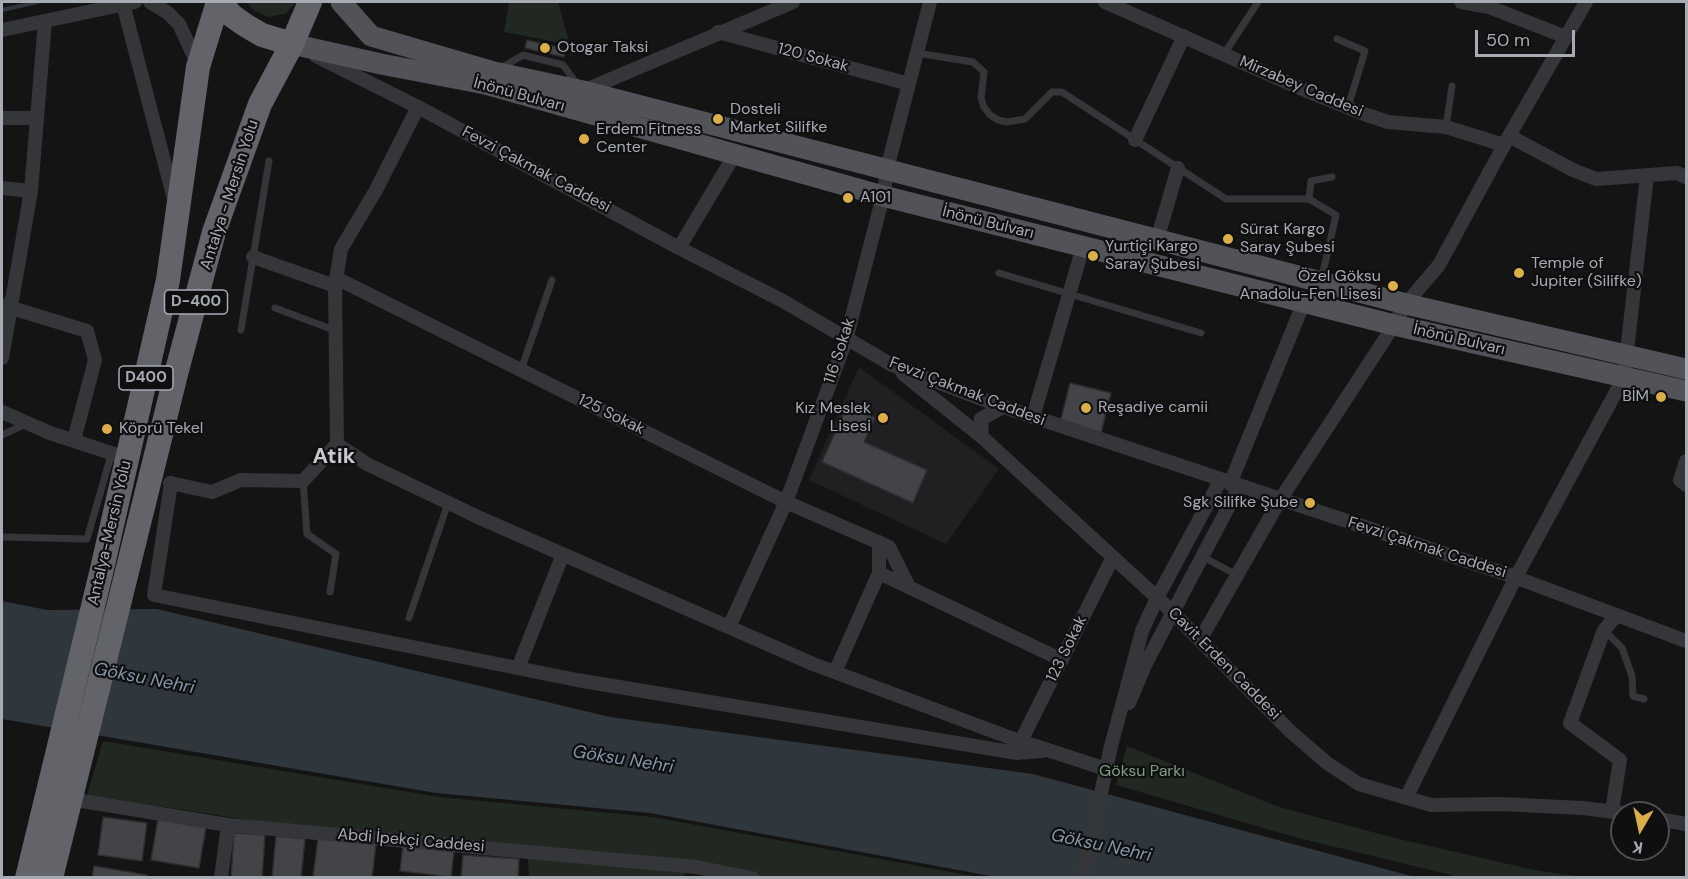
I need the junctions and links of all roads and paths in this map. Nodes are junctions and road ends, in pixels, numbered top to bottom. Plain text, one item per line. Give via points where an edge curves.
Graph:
1 (150, 2) edge
2 (219, 2) edge
3 (310, 2) edge
4 (341, 2) edge
5 (793, 2) edge
6 (930, 2) edge
7 (1106, 2) edge
8 (1258, 2) edge
9 (1461, 2) edge
10 (1586, 2) edge
11 (129, 3) edge
12 (45, 21) junction
13 (2, 30) edge
14 (718, 32) junction
15 (1184, 36) junction
16 (1566, 37) junction
17 (1337, 39) dead end
18 (292, 44) junction
19 (917, 53) junction
20 (1224, 54) junction
21 (198, 67) junction
22 (909, 84) junction
23 (1452, 86) dead end
24 (583, 91) junction
25 (418, 107) junction
26 (1348, 107) junction
27 (2, 118) edge
28 (37, 118) junction
29 (1446, 127) junction
30 (1135, 140) junction
31 (1507, 141) junction
32 (735, 154) junction
33 (270, 161) dead end
34 (1178, 168) junction
35 (887, 170) junction
36 (1647, 176) junction
37 (1332, 177) dead end
38 (1686, 177) edge
39 (2, 188) edge
40 (31, 191) junction
41 (883, 196) junction
42 (1309, 199) junction
43 (178, 212) junction
44 (1157, 240) junction
45 (1083, 247) junction
46 (679, 248) junction
47 (254, 257) junction
48 (999, 273) dead end
49 (552, 280) dead end
50 (336, 282) junction
51 (1321, 282) junction
52 (1070, 294) junction
53 (1304, 302) junction
54 (1406, 304) junction
55 (7, 306) edge
56 (275, 308) dead end
57 (1394, 325) junction
58 (241, 330) dead end
59 (334, 330) junction
60 (1201, 333) dead end
61 (846, 340) junction
62 (1626, 355) junction
63 (2, 358) edge
64 (892, 365) junction
65 (1686, 369) edge
66 (520, 370) junction
67 (1624, 377) junction
68 (1686, 391) edge
69 (1003, 407) junction
70 (2, 412) edge
71 (1033, 417) junction
72 (28, 423) junction
73 (2, 435) edge
74 (982, 437) junction
75 (74, 440) junction
76 (337, 444) junction
77 (116, 454) joint
78 (1686, 461) edge
79 (303, 481) junction
80 (1230, 484) junction
81 (1686, 485) edge
82 (1280, 500) junction
83 (448, 502) junction
84 (786, 502) junction
85 (2, 537) edge
86 (884, 544) junction
87 (563, 554) junction
88 (1113, 557) junction
89 (1203, 557) junction
90 (128, 571) joint
91 (879, 573) junction
92 (1237, 575) junction
93 (1516, 578) junction
94 (908, 585) junction
95 (330, 592) dead end
96 (1157, 598) junction
97 (1173, 613) junction
98 (1617, 615) junction
99 (409, 618) dead end
100 (729, 627) junction
101 (1604, 630) junction
102 (1685, 636) edge
103 (1200, 640) junction
104 (1062, 660) junction
105 (518, 668) junction
106 (835, 672) junction
107 (1644, 699) dead end
108 (1021, 741) junction
109 (1111, 746) junction
110 (1050, 751) junction
111 (1106, 769) junction
112 (66, 783) junction
113 (1406, 798) junction
114 (1618, 801) edge
115 (1610, 811) edge
116 (1670, 821) edge
117 (1686, 824) edge
118 (228, 825) junction
119 (696, 872) edge
120 (27, 878) edge
121 (51, 878) edge
122 (221, 878) edge
123 (752, 878) edge
124 (1083, 878) edge

1 - 21 street via 179,24
2 - 18 highway via 231,15 262,35
2 - 21 highway
3 - 18 highway, Antalya - Mersin Yolu / D-400
4 - 24 main road, İnönü Bulvarı via 371,36 494,72
5 - 14 street
6 - 19 street, 116 Sokak
7 - 15 street, Mirzabey Caddesi
8 - 20 lane
9 - 16 street via 1489,7
10 - 16 street
11 - 12 street
11 - 43 street
12 - 13 street
12 - 28 street
14 - 22 street, 120 Sokak
14 - 24 street
15 - 20 street, Mirzabey Caddesi
15 - 30 street
16 - 31 street
17 - 26 lane via 1365,51
18 - 25 street, Fevzi Çakmak Caddesi
18 - 32 main road, İnönü Bulvarı via 485,84
18 - 90 highway, Antalya - Mersin Yolu / D-400 via 260,104 214,232
19 - 22 street, 116 Sokak
19 - 30 lane via 973,62 984,72 984,107 998,120 1025,119 1052,92 1062,92
20 - 26 street, Mirzabey Caddesi
21 - 43 highway, Antalya-Mersin Yolu / D400
22 - 35 street, 116 Sokak
23 - 29 lane
24 - 35 main road, İnönü Bulvarı
25 - 46 street, Fevzi Çakmak Caddesi
25 - 50 street via 341,249
26 - 29 street, Mirzabey Caddesi via 1388,122
27 - 28 street
28 - 40 street
29 - 31 street, Mirzabey Caddesi
30 - 34 lane
31 - 36 street, Mirzabey Caddesi via 1596,179
31 - 54 street via 1439,265
32 - 41 main road, İnönü Bulvarı
32 - 46 street
33 - 47 lane
34 - 42 lane via 1226,200
34 - 44 street
35 - 41 street, 116 Sokak
35 - 44 main road, İnönü Bulvarı
36 - 38 street, Mirzabey Caddesi via 1677,173
36 - 62 street
37 - 42 lane via 1311,181
39 - 40 street
40 - 55 street
41 - 45 main road, İnönü Bulvarı
41 - 61 street, 116 Sokak
42 - 51 lane via 1336,215
43 - 112 highway, Antalya-Mersin Yolu / D400 via 168,280 102,569
44 - 51 main road, İnönü Bulvarı
45 - 52 street
45 - 53 main road, İnönü Bulvarı
46 - 61 street, Fevzi Çakmak Caddesi via 783,301
47 - 50 street, 125 Sokak
47 - 58 lane
48 - 52 lane
49 - 66 lane
50 - 59 street
50 - 66 street, 125 Sokak
51 - 54 main road, İnönü Bulvarı
52 - 60 lane
52 - 71 street
53 - 57 main road, İnönü Bulvarı
53 - 80 street
54 - 57 street
54 - 62 main road, İnönü Bulvarı
55 - 63 street
55 - 75 street via 87,331 95,360
56 - 59 lane
57 - 67 main road, İnönü Bulvarı
57 - 82 street
59 - 76 street
61 - 64 street, Fevzi Çakmak Caddesi
61 - 84 street, 116 Sokak
62 - 65 main road, İnönü Bulvarı
62 - 67 street
64 - 69 street, Fevzi Çakmak Caddesi
64 - 74 street, Cavit Erden Caddesi
66 - 84 street, 125 Sokak
67 - 68 main road, İnönü Bulvarı
67 - 93 street
69 - 71 street, Fevzi Çakmak Caddesi
69 - 74 street via 981,419
70 - 72 street
71 - 80 street, Fevzi Çakmak Caddesi
72 - 73 lane
72 - 75 street
74 - 88 street, Cavit Erden Caddesi
75 - 77 street
76 - 79 street
76 - 83 street via 367,464
77 - 85 lane via 87,538
78 - 81 street via 1680,480
79 - 95 lane via 307,534 336,554
79 - 105 street via 241,480 212,492 170,483 154,595
80 - 82 street, Fevzi Çakmak Caddesi
80 - 89 street
80 - 96 street
82 - 92 street
82 - 93 street, Fevzi Çakmak Caddesi
83 - 87 street
83 - 99 lane
84 - 86 street, 125 Sokak
84 - 100 street, 116 Sokak
86 - 91 street
86 - 94 street
87 - 100 street
87 - 105 street
88 - 96 street, Cavit Erden Caddesi
88 - 104 street, 123 Sokak
89 - 92 lane
89 - 97 street
90 - 112 highway, Antalya-Mersin Yolu / D400
91 - 94 street
91 - 106 street
92 - 103 street
93 - 98 street, Fevzi Çakmak Caddesi
93 - 113 street
94 - 104 street
96 - 97 street, Cavit Erden Caddesi
96 - 109 street via 1142,631
97 - 103 street, Cavit Erden Caddesi
97 - 109 street via 1146,663
98 - 101 street
98 - 102 street, Fevzi Çakmak Caddesi
100 - 106 street
101 - 107 lane via 1622,648 1632,676 1633,696
101 - 114 street via 1570,723 1620,760
103 - 113 street, Cavit Erden Caddesi via 1327,763 1359,784
104 - 108 street, 123 Sokak
105 - 110 street via 1017,753
106 - 108 street
108 - 110 street
109 - 111 street
110 - 111 street
111 - 124 street
112 - 118 street, Abdi İpekçi Caddesi
112 - 120 highway, Antalya-Mersin Yolu / D400
112 - 121 highway, Antalya-Mersin Yolu / D400
113 - 115 street, Cavit Erden Caddesi via 1431,805 1500,804
116 - 117 street
118 - 119 street, Abdi İpekçi Caddesi
118 - 122 street
119 - 123 street, Abdi İpekçi Caddesi

